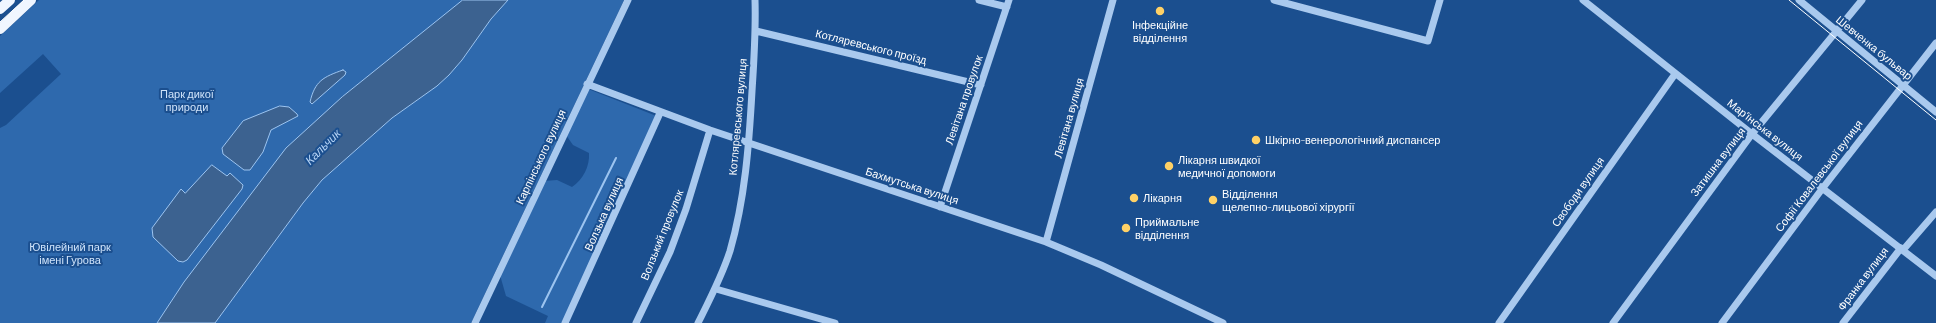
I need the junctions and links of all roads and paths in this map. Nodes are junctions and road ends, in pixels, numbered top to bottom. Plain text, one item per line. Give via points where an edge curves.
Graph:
1 (10, 0) edge
2 (628, 0) edge
3 (755, 0) edge
4 (979, 0) edge
5 (1113, 0) edge
6 (1274, 0) edge
7 (1440, 0) edge
8 (1583, 0) edge
9 (1799, 0) edge
10 (1862, 0) edge
11 (25, 2) edge
12 (1008, 4) edge
13 (0, 9) edge
14 (0, 28) edge
15 (756, 31) junction
16 (1836, 31) junction
17 (1936, 43) edge
18 (1675, 74) junction
19 (587, 84) junction
20 (1903, 85) junction
21 (981, 86) junction
22 (1936, 112) edge
23 (660, 113) junction
24 (710, 130) junction
25 (1752, 134) junction
26 (749, 143) junction
27 (1822, 189) junction
28 (940, 207) junction
29 (1936, 212) edge
30 (1046, 242) junction
31 (1902, 249) junction
32 (1936, 276) edge
33 (716, 289) junction
34 (474, 323) edge
35 (566, 323) edge
36 (636, 323) edge
37 (698, 323) edge
38 (835, 323) edge
39 (1223, 323) edge
40 (1499, 323) edge
41 (1613, 323) edge
42 (1722, 323) edge
43 (1843, 323) edge

1 - 13 main road
2 - 19 street, Карпінського вулиця
3 - 15 street, Котляревського вулиця
4 - 12 street
5 - 30 street, Левітана вулиця
6 - 7 street via 1428,41
8 - 18 street, Мар'їнська вулиця
9 - 16 street, Шевченка бульвар
10 - 16 street, Затишна вулиця
11 - 14 main road
12 - 21 street, Левітана провулок
15 - 21 street, Котляревського проїзд
15 - 26 street, Котляревського вулиця
16 - 20 street, Шевченка бульвар
16 - 25 street, Затишна вулиця
17 - 20 street, Софії Ковалевської вулиця
18 - 25 street, Мар'їнська вулиця
18 - 40 street, Свободи вулиця
19 - 23 street, Бахмутська вулиця
19 - 34 street, Карпінського вулиця
20 - 22 street, Шевченка бульвар
20 - 27 street, Софії Ковалевської вулиця
21 - 28 street, Левітана провулок
23 - 24 street, Бахмутська вулиця
23 - 35 street, Волзька вулиця
24 - 26 street, Бахмутська вулиця
24 - 36 street, Волзький провулок via 670,252
25 - 27 street, Мар'їнська вулиця
25 - 41 street, Затишна вулиця
26 - 28 street, Бахмутська вулиця
26 - 33 street, Котляревського вулиця via 733,239
27 - 31 street, Мар'їнська вулиця
27 - 42 street, Софії Ковалевської вулиця
28 - 30 street, Бахмутська вулиця
29 - 31 street, Франка вулиця
30 - 39 street, Бахмутська вулиця
31 - 32 street, Мар'їнська вулиця
31 - 43 street, Франка вулиця
33 - 37 street, Котляревського вулиця
33 - 38 street

